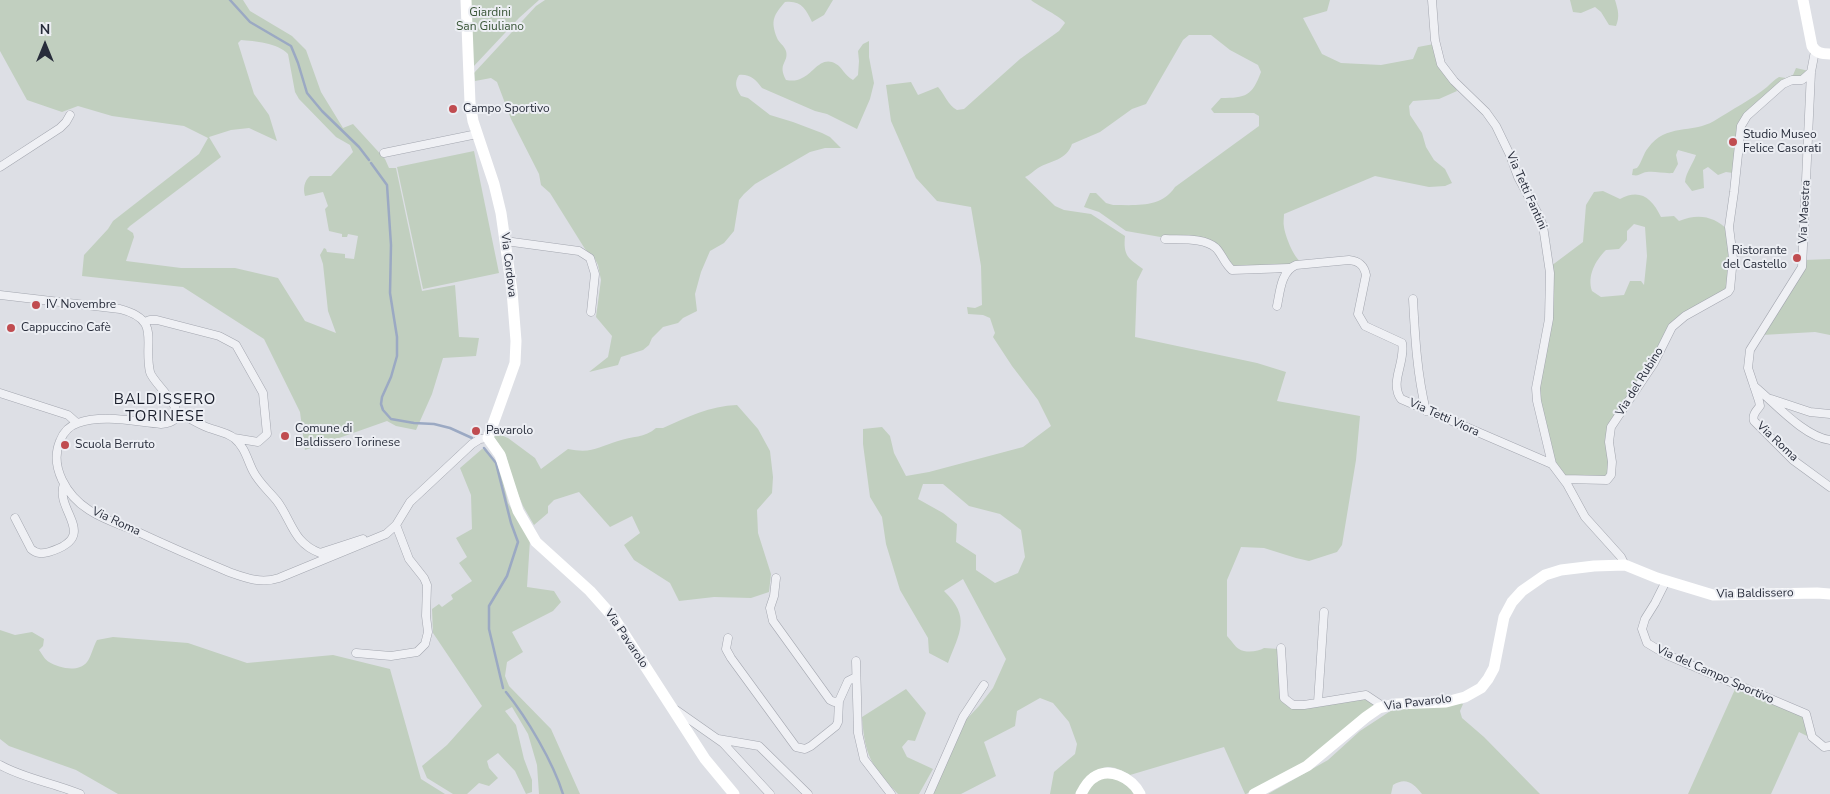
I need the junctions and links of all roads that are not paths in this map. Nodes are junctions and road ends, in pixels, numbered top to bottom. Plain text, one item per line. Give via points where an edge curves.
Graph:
1 (466, 0) edge
2 (1432, 0) edge
3 (1803, 0) edge
4 (1815, 51) junction
5 (1830, 54) edge
6 (1812, 72) junction
7 (70, 115) dead end
8 (472, 135) junction
9 (384, 153) dead end
10 (0, 167) edge
11 (1165, 239) dead end
12 (505, 241) junction
13 (1289, 268) junction
14 (0, 295) edge
15 (1413, 299) dead end
16 (1276, 306) dead end
17 (591, 312) dead end
18 (145, 322) junction
19 (1754, 386) junction
20 (0, 393) edge
21 (1769, 398) junction
22 (1426, 411) junction
23 (177, 412) junction
24 (1830, 414) edge
25 (77, 423) junction
26 (234, 438) junction
27 (488, 438) junction
28 (1830, 440) edge
29 (1552, 464) junction
30 (1564, 479) junction
31 (64, 484) junction
32 (1830, 487) edge
33 (14, 518) dead end
34 (396, 525) junction
35 (386, 534) junction
36 (1625, 565) junction
37 (776, 578) dead end
38 (1666, 581) junction
39 (1830, 594) edge
40 (1324, 612) dead end
41 (728, 638) dead end
42 (1281, 648) dead end
43 (356, 652) dead end
44 (856, 661) dead end
45 (856, 677) junction
46 (984, 685) dead end
47 (839, 701) junction
48 (1318, 702) junction
49 (1384, 707) junction
50 (672, 708) junction
51 (716, 739) junction
52 (1830, 746) edge
53 (0, 765) edge
54 (80, 794) edge
55 (734, 794) edge
56 (770, 794) edge
57 (808, 794) edge
58 (891, 794) edge
59 (929, 794) edge
60 (1081, 794) edge
61 (1140, 794) edge
62 (1254, 794) edge

1 - 8 street, Via Cordova
2 - 29 street, Via Tetti Fantini via 1435,40 1441,64 1496,126 1543,226 1550,273 1549,319 1536,388
3 - 4 street
4 - 5 street
4 - 6 street, Via Maestra
6 - 19 street, Via Maestra via 1802,267 1750,350 1748,368
6 - 30 street, Via del Rubino via 1802,80 1783,84 1747,116 1741,126 1729,227 1730,289 1672,327 1654,363 1611,427 1612,462 1611,475 1607,480
7 - 10 street via 60,128
8 - 9 street
8 - 12 street, Via Cordova via 494,184
11 - 13 street via 1207,243 1216,248 1232,270
12 - 17 street via 579,251 590,258 595,274
12 - 27 street, Via Cordova via 516,353
13 - 16 street
13 - 22 street, Via Tetti Viora via 1349,260 1361,264 1366,275 1358,314 1365,326 1402,343 1396,392 1400,399
14 - 18 street via 120,309 136,314
15 - 22 street via 1416,358
18 - 23 street via 150,374 169,396
18 - 26 street via 157,320 219,336 236,345 263,393 267,434 258,442
19 - 21 street
19 - 32 street, Via Roma via 1760,406 1754,413 1754,421 1793,460
20 - 25 street via 68,415
21 - 24 street via 1810,412
21 - 28 street via 1815,435
22 - 29 street, Via Tetti Viora
23 - 25 street via 175,419 165,424 114,420
23 - 26 street
25 - 31 street, Via Roma via 64,432 58,446 58,468
26 - 35 street via 247,455 252,471 278,502 306,547 320,553
27 - 34 street, Via Roma via 472,444 410,502
27 - 50 street, Via Pavarolo via 500,455 518,511 536,542 590,591 614,618
29 - 30 street
30 - 36 street via 1585,517
31 - 33 street via 62,496 74,523 71,540 64,545 48,552 35,552
31 - 35 street, Via Roma via 79,503 98,515 257,581 279,578
34 - 35 street, Via Roma
34 - 43 street via 409,558 427,585 426,644 417,652 391,656
36 - 38 street, Via Baldissero
36 - 49 street, Via Pavarolo via 1561,570 1522,591 1504,617 1494,668 1481,688 1446,702
37 - 47 street via 770,608 772,621 830,700
38 - 39 street, Via Baldissero via 1713,595
38 - 52 street, Via del Campo Sportivo via 1645,619 1642,629 1647,644 1806,714 1812,737 1824,747
40 - 48 street
41 - 47 street via 726,649 731,658 796,747 805,749 811,746 836,726
42 - 48 street via 1284,698 1293,705
44 - 45 street
45 - 47 street via 848,681
45 - 58 street via 858,733 864,760
46 - 59 street via 963,717
48 - 49 street via 1366,695
49 - 62 street, Via Pavarolo via 1366,717 1307,766
50 - 51 street
50 - 55 street, Via Pavarolo via 705,759
51 - 56 street via 723,742
51 - 57 street via 759,746
53 - 54 street via 14,773
60 - 61 street via 1093,777 1103,774 1126,778

